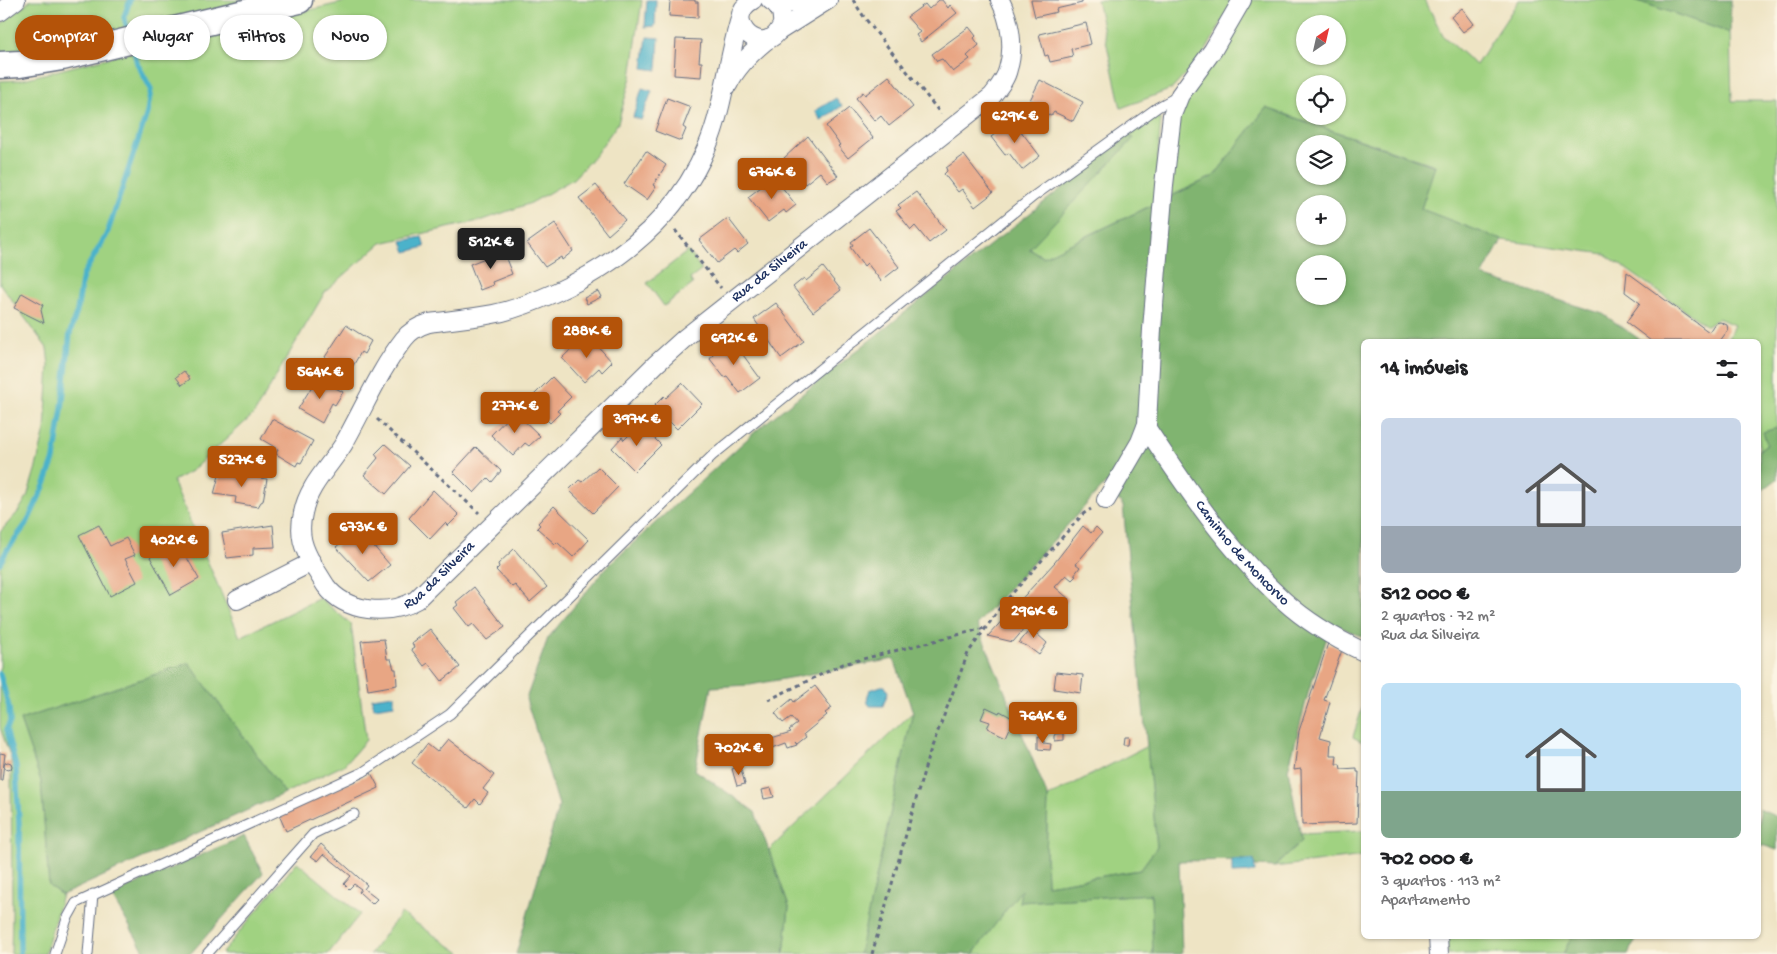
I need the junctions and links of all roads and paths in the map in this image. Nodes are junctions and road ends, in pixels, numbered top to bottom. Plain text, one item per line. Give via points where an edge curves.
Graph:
1 (16, 0) edge
2 (299, 0) edge
3 (816, 0) edge
4 (828, 0) edge
5 (853, 0) edge
6 (1000, 0) edge
7 (1242, 0) edge
8 (772, 1) edge
9 (743, 8) edge
10 (0, 12) edge
11 (774, 35) junction
12 (0, 65) edge
13 (1180, 95) junction
14 (722, 97) junction
15 (952, 128) junction
16 (664, 216) junction
17 (732, 302) junction
18 (364, 407) junction
19 (1146, 426) junction
20 (1106, 500) joint
21 (493, 525) junction
22 (312, 562) junction
23 (237, 600) dead end
24 (986, 627) junction
25 (1361, 650) edge
26 (768, 700) dead end
27 (354, 814) dead end
28 (93, 894) junction
29 (1438, 939) edge
30 (55, 954) edge
31 (88, 954) edge
32 (207, 954) edge
33 (872, 954) edge
34 (1439, 954) edge

1 - 10 street
2 - 12 main road via 62,57
3 - 8 street
4 - 11 street, Rua da Silveira
5 - 15 path
6 - 15 street, Rua da Silveira via 1011,34 1008,71 992,96
7 - 13 street via 1213,50
8 - 11 street via 781,11 782,18
9 - 11 street, Rua da Silveira via 744,31 749,36 755,39
9 - 14 street, Rua da Silveira
11 - 14 street, Rua da Silveira via 751,53 732,76
13 - 19 street via 1172,116 1164,185
13 - 28 lane via 1158,107 1034,196 712,456 450,714 363,772
14 - 16 street, Rua da Silveira via 707,146 696,169
15 - 17 street, Rua da Silveira
16 - 17 path
16 - 18 street, Rua da Silveira via 612,262 577,283 494,314 429,323 411,331 393,354
17 - 21 street, Rua da Silveira via 656,364
18 - 21 path
18 - 22 street, Rua da Silveira via 308,494 300,536
19 - 20 street
19 - 25 street, Caminho de Moncorvo via 1180,478 1259,577 1285,602
20 - 24 path via 1083,514
21 - 22 street, Rua da Silveira via 416,600 391,609 344,602 327,588
22 - 23 street
24 - 26 path via 843,664
24 - 33 path via 968,653 928,757
27 - 32 lane via 313,834
28 - 30 lane via 76,902
28 - 31 lane
29 - 34 street

